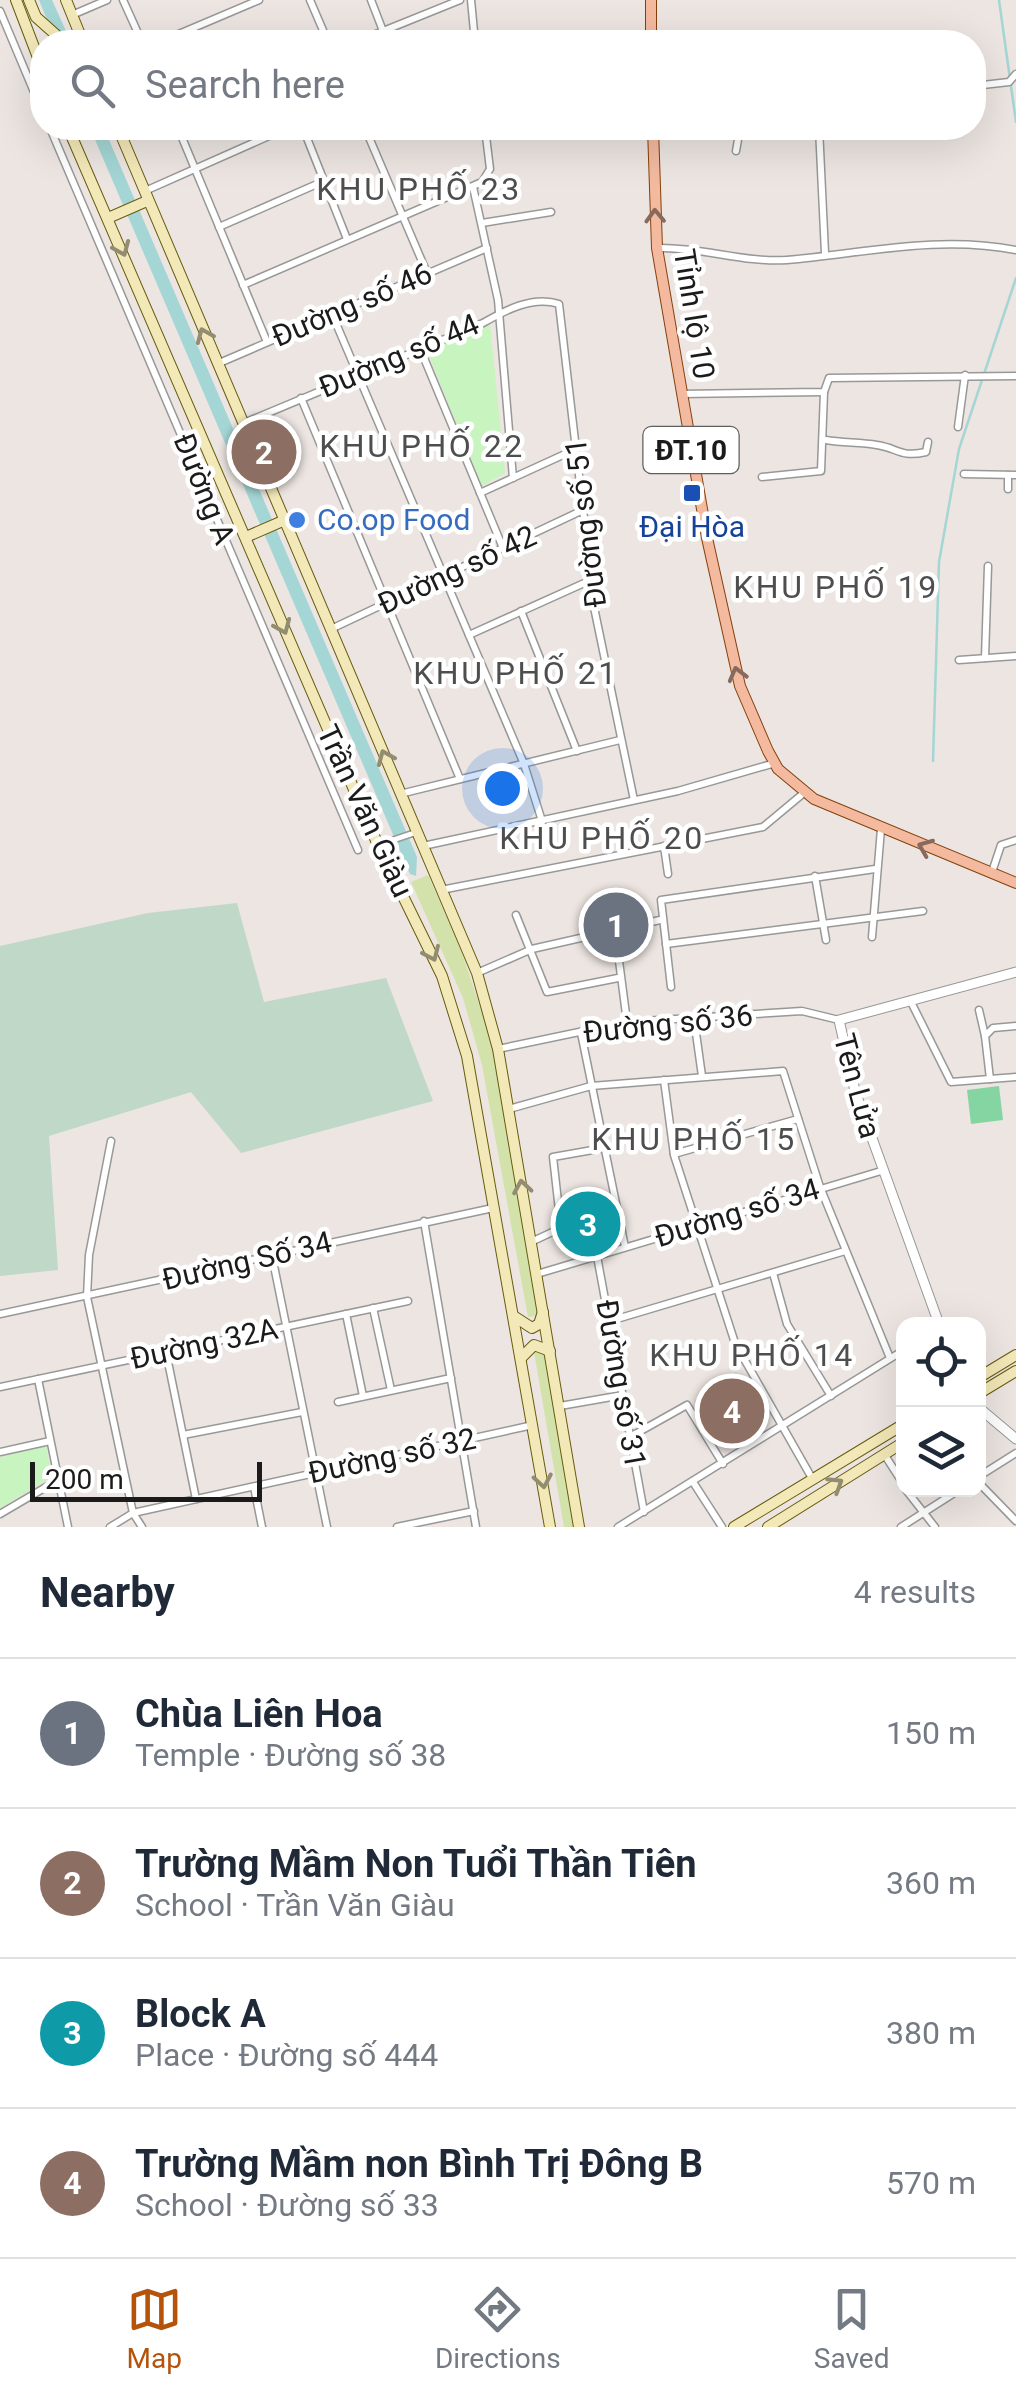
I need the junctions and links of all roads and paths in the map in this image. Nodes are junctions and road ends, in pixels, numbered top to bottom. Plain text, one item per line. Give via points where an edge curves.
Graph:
1 (29, 0) edge
2 (66, 0) edge
3 (107, 0) edge
4 (123, 0) edge
5 (259, 0) edge
6 (310, 0) edge
7 (371, 0) edge
8 (460, 0) edge
9 (471, 0) edge
10 (651, 0) edge
11 (16, 6) edge
12 (0, 11) edge
13 (72, 15) junction
14 (51, 30) edge
15 (78, 30) edge
16 (137, 30) edge
17 (188, 30) edge
18 (323, 30) edge
19 (383, 30) edge
20 (385, 30) edge
21 (474, 30) edge
22 (652, 30) edge
23 (30, 39) edge
24 (1016, 74) edge
25 (30, 82) edge
26 (986, 85) edge
27 (55, 140) edge
28 (73, 140) edge
29 (123, 140) edge
30 (183, 140) edge
31 (258, 140) edge
32 (308, 140) edge
33 (370, 140) edge
34 (486, 140) edge
35 (652, 140) edge
36 (738, 140) edge
37 (820, 140) edge
38 (736, 150) dead end
39 (195, 166) junction
40 (324, 181) junction
41 (473, 188) junction
42 (145, 196) junction
43 (551, 212) dead end
44 (404, 217) junction
45 (108, 218) junction
46 (482, 223) junction
47 (219, 227) junction
48 (347, 239) junction
49 (487, 248) junction
50 (657, 248) junction
51 (1016, 250) edge
52 (825, 254) junction
53 (428, 273) junction
54 (243, 285) junction
55 (558, 304) joint
56 (499, 311) junction
57 (332, 314) junction
58 (267, 342) junction
59 (419, 346) junction
60 (217, 364) junction
61 (357, 373) junction
62 (970, 375) junction
63 (1016, 376) edge
64 (824, 392) junction
65 (681, 394) junction
66 (301, 398) junction
67 (242, 424) junction
68 (958, 428) dead end
69 (826, 440) junction
70 (928, 442) dead end
71 (576, 450) junction
72 (964, 474) dead end
73 (1012, 475) edge
74 (762, 477) dead end
75 (513, 478) junction
76 (1008, 488) dead end
77 (480, 493) junction
78 (583, 510) junction
79 (281, 522) junction
80 (249, 535) junction
81 (503, 548) junction
82 (988, 566) dead end
83 (444, 576) junction
84 (591, 580) junction
85 (388, 602) junction
86 (522, 611) junction
87 (331, 629) junction
88 (469, 635) junction
89 (1016, 656) edge
90 (985, 658) junction
91 (959, 660) dead end
92 (620, 740) junction
93 (578, 751) junction
94 (774, 763) junction
95 (524, 764) junction
96 (460, 780) junction
97 (805, 792) junction
98 (400, 794) junction
99 (634, 800) junction
100 (542, 820) junction
101 (881, 829) junction
102 (414, 833) junction
103 (1016, 840) edge
104 (382, 844) junction
105 (423, 846) junction
106 (664, 846) junction
107 (358, 850) dead end
108 (876, 869) junction
109 (668, 874) dead end
110 (992, 874) junction
111 (814, 876) junction
112 (1016, 883) edge
113 (441, 890) junction
114 (923, 911) dead end
115 (516, 915) dead end
116 (872, 918) junction
117 (660, 920) junction
118 (822, 922) junction
119 (615, 930) junction
120 (872, 936) dead end
121 (826, 940) dead end
122 (666, 944) junction
123 (532, 949) junction
124 (1016, 972) edge
125 (477, 973) junction
126 (618, 978) junction
127 (671, 988) dead end
128 (910, 1000) junction
129 (980, 1010) dead end
130 (694, 1019) junction
131 (839, 1020) junction
132 (627, 1022) junction
133 (1016, 1026) edge
134 (581, 1032) junction
135 (986, 1036) junction
136 (498, 1049) junction
137 (702, 1076) junction
138 (1016, 1077) edge
139 (664, 1080) junction
140 (990, 1080) junction
141 (591, 1086) junction
142 (509, 1109) junction
143 (798, 1119) junction
144 (111, 1140) dead end
145 (604, 1148) junction
146 (674, 1154) junction
147 (881, 1170) junction
148 (820, 1187) junction
149 (494, 1208) junction
150 (424, 1221) junction
151 (697, 1226) junction
152 (531, 1242) junction
153 (625, 1247) junction
154 (845, 1251) junction
155 (272, 1256) junction
156 (597, 1256) junction
157 (773, 1272) junction
158 (536, 1274) junction
159 (717, 1289) junction
160 (87, 1297) junction
161 (408, 1301) dead end
162 (373, 1308) junction
163 (543, 1312) junction
164 (0, 1314) edge
165 (346, 1314) junction
166 (514, 1316) junction
167 (936, 1317) edge
168 (610, 1321) junction
169 (284, 1327) junction
170 (166, 1352) junction
171 (550, 1352) junction
172 (896, 1355) edge
173 (1016, 1356) edge
174 (522, 1358) junction
175 (890, 1358) junction
176 (102, 1366) junction
177 (1016, 1371) edge
178 (986, 1373) edge
179 (451, 1378) junction
180 (38, 1379) junction
181 (0, 1387) edge
182 (986, 1389) edge
183 (391, 1390) junction
184 (623, 1395) junction
185 (364, 1396) junction
186 (831, 1396) junction
187 (338, 1402) dead end
188 (560, 1406) junction
189 (979, 1407) edge
190 (302, 1412) junction
191 (533, 1426) junction
192 (781, 1429) junction
193 (896, 1429) edge
194 (183, 1435) junction
195 (630, 1437) junction
196 (1016, 1438) edge
197 (50, 1441) junction
198 (462, 1441) junction
199 (896, 1447) edge
200 (0, 1452) edge
201 (1016, 1453) edge
202 (884, 1454) junction
203 (723, 1464) junction
204 (315, 1473) junction
205 (896, 1473) edge
206 (986, 1474) edge
207 (58, 1480) junction
208 (813, 1480) junction
209 (693, 1482) junction
210 (254, 1486) junction
211 (986, 1489) edge
212 (911, 1497) edge
213 (948, 1497) edge
214 (196, 1499) junction
215 (474, 1511) junction
216 (644, 1512) junction
217 (133, 1513) junction
218 (0, 1514) edge
219 (922, 1514) junction
220 (1016, 1521) edge
221 (68, 1527) edge
222 (110, 1527) edge
223 (142, 1527) edge
224 (262, 1527) edge
225 (327, 1527) edge
226 (397, 1527) edge
227 (476, 1527) edge
228 (550, 1527) edge
229 (579, 1527) edge
230 (618, 1527) edge
231 (722, 1527) edge
232 (734, 1527) edge
233 (768, 1527) edge
234 (901, 1527) edge
235 (935, 1527) edge

1 - 14 main road
2 - 13 main road
3 - 13 street
4 - 16 street
5 - 17 street
6 - 18 street
7 - 19 street
8 - 20 street
9 - 21 street
10 - 22 main road
11 - 23 main road
12 - 25 street
13 - 15 main road
24 - 26 street via 1009,82
27 - 107 street, Đường A
28 - 45 main road, Trần Văn Giàu
29 - 42 main road, Trần Văn Giàu
30 - 39 street
31 - 39 street
32 - 40 street
33 - 44 street
34 - 41 street via 489,175
50 -> 35 main road, Tỉnh lộ 10 / ĐT.10
36 - 38 street
37 - 52 street
39 - 42 street
39 - 47 street
40 - 47 street
40 - 48 street
41 - 44 street
41 - 46 street
42 - 45 main road
60 -> 42 main road, Trần Văn Giàu
43 - 46 street
44 - 48 street
44 - 53 street
45 -> 80 main road, Trần Văn Giàu
46 - 49 street
47 - 54 street
48 - 54 street
49 - 53 street, Đường số 46
49 - 56 street
50 - 52 street via 765,260
50 - 65 main road, Tỉnh lộ 10 / ĐT.10
51 - 52 street via 950,242
53 - 57 street, Đường số 46
54 - 58 street
55 - 56 street, Đường số 44
55 - 71 street, Đường số 51
56 - 59 street, Đường số 44
56 - 75 street
57 - 58 street, Đường số 46
57 - 61 street
58 - 60 street, Đường số 46
59 - 61 street, Đường số 44
59 - 77 street
60 - 67 main road, Trần Văn Giàu
61 - 66 street, Đường số 44
61 - 83 street
62 - 63 street
62 - 64 street via 829,378
62 - 68 street
64 - 65 street
64 - 69 street
94 -> 65 main road, Tỉnh lộ 10 / ĐT.10 via 740,686
66 - 67 street, Đường số 44
66 - 85 street
67 - 79 main road, Trần Văn Giàu
69 - 70 street via 910,454 926,452
69 - 74 street via 822,471
71 - 75 street
71 - 78 street, Đường số 51
72 - 73 street
73 - 76 street
75 - 77 street
77 - 81 street
78 - 81 street, Đường số 42
78 - 84 street, Đường số 51
79 - 80 main road
79 - 87 main road, Trần Văn Giàu
80 -> 104 main road, Trần Văn Giàu
81 - 83 street, Đường số 42
82 - 90 street
83 - 85 street, Đường số 42
83 - 88 street
84 - 86 street
84 - 92 street, Đường số 51
85 - 87 street, Đường số 42
85 - 96 street
86 - 88 street
86 - 93 street
98 -> 87 main road, Trần Văn Giàu
88 - 95 street
89 - 90 street
90 - 91 street
92 - 93 street
92 - 99 street, Đường số 51
93 - 95 street
94 - 97 main road, Tỉnh lộ 10 / ĐT.10
94 - 99 street
95 - 96 street
95 - 100 street
96 - 98 street
97 - 101 main road, Tỉnh lộ 10 / ĐT.10
97 - 106 street via 768,826
98 - 102 main road, Trần Văn Giàu
99 - 100 street
100 - 105 street
101 - 108 street
110 -> 101 main road, Tỉnh lộ 10 / ĐT.10
102 - 104 street
102 - 105 main road, Trần Văn Giàu
103 - 110 street via 1001,845
104 -> 149 main road, Trần Văn Giàu via 454,1008
105 - 113 main road, Trần Văn Giàu
106 - 109 street
106 - 113 street
108 - 111 street
108 - 116 street
110 - 112 main road, Tỉnh lộ 10 / ĐT.10
111 - 117 street via 661,900
111 - 118 street
113 - 125 main road, Trần Văn Giàu
114 - 116 street
115 - 123 street
116 - 118 street
116 - 120 street
117 - 119 street
117 - 122 street
118 - 121 street
118 - 122 street
119 - 123 street
119 - 126 street
122 - 127 street
123 - 125 street
123 - 126 street via 546,992
124 - 128 street, Tên Lửa
125 - 136 main road, Trần Văn Giàu
126 - 132 street
128 - 131 street, Tên Lửa
128 - 140 street via 947,1078
129 - 135 street
130 - 131 street, Đường số 36 via 802,1011
130 - 132 street, Đường số 36
130 - 137 street
131 - 147 street, Tên Lửa
132 - 134 street, Đường số 36
133 - 135 street via 992,1028
134 - 136 street, Đường số 36
134 - 141 street
135 - 140 street
136 - 142 main road, Trần Văn Giàu
137 - 139 street
137 - 143 street via 782,1071
138 - 140 street
139 - 141 street
139 - 146 street
141 - 142 street
141 - 145 street
152 -> 142 main road, Trần Văn Giàu
143 - 146 street
143 - 148 street
144 - 160 street
145 - 152 street via 553,1157 561,1228
145 - 153 street
146 - 151 street
147 - 148 street, Đường số 34
147 - 167 street, Tên Lửa
148 - 151 street, Đường số 34
148 - 154 street
149 - 150 street, Đường Số 34
149 - 166 main road, Trần Văn Giàu
150 - 155 street, Đường Số 34
150 - 179 street
151 - 153 street, Đường số 34
151 - 159 street
152 - 158 main road, Trần Văn Giàu
153 - 156 street, Đường số 34
154 - 157 street
154 - 175 street
155 - 160 street, Đường Số 34
155 - 169 street
156 - 158 street, Đường số 34
156 - 168 street, Đường số 31
157 - 159 street
157 - 186 street via 788,1324
158 - 163 main road, Trần Văn Giàu
159 - 168 street
159 - 192 street via 735,1344
160 - 164 street, Đường Số 34
160 - 176 street
161 - 162 street, Đường 32A
162 - 165 street, Đường 32A
162 - 183 street
163 - 166 main road via 532,1328
163 - 171 main road, Trần Văn Giàu
165 - 169 street, Đường 32A
165 - 185 street
166 - 174 main road, Trần Văn Giàu
168 - 184 street, Đường số 31
169 - 170 street, Đường 32A
169 - 190 street
170 - 176 street, Đường 32A
170 - 194 street
171 - 174 main road via 537,1344
171 - 188 main road, Trần Văn Giàu
172 - 175 street
173 - 178 main road
174 - 191 main road, Trần Văn Giàu
175 - 186 street
176 - 180 street, Đường 32A
176 - 217 street
177 - 182 main road
179 - 183 street
179 - 198 street
180 - 181 street, Đường 32A
180 - 197 street
183 - 185 street
184 - 188 street
184 - 195 street, Đường số 31
185 - 187 street
186 - 192 street
188 - 229 main road, Trần Văn Giàu
189 - 196 street
190 - 194 street, Đường số 32
190 - 204 street
191 - 198 street, Đường số 32
191 -> 228 main road, Trần Văn Giàu
192 - 203 street
192 - 208 street
193 - 208 main road
194 - 214 street
195 - 203 street via 688,1405
195 - 216 street, Đường số 31
197 - 200 street
197 - 207 street
198 - 204 street, Đường số 32
198 - 215 street
199 - 202 main road
201 - 206 street
202 - 205 street
233 -> 202 main road
203 - 209 street
204 - 210 street, Đường số 32
204 - 225 street
207 - 218 street
207 - 221 street
208 - 232 main road
209 - 216 street
209 - 231 street
210 - 214 street, Đường số 32
210 - 224 street
211 - 220 street
212 - 219 street
213 - 219 street
214 - 217 street, Đường số 32
215 - 226 street
215 - 227 street
216 - 230 street
217 - 222 street
217 - 223 street
219 - 234 street
219 - 235 street

